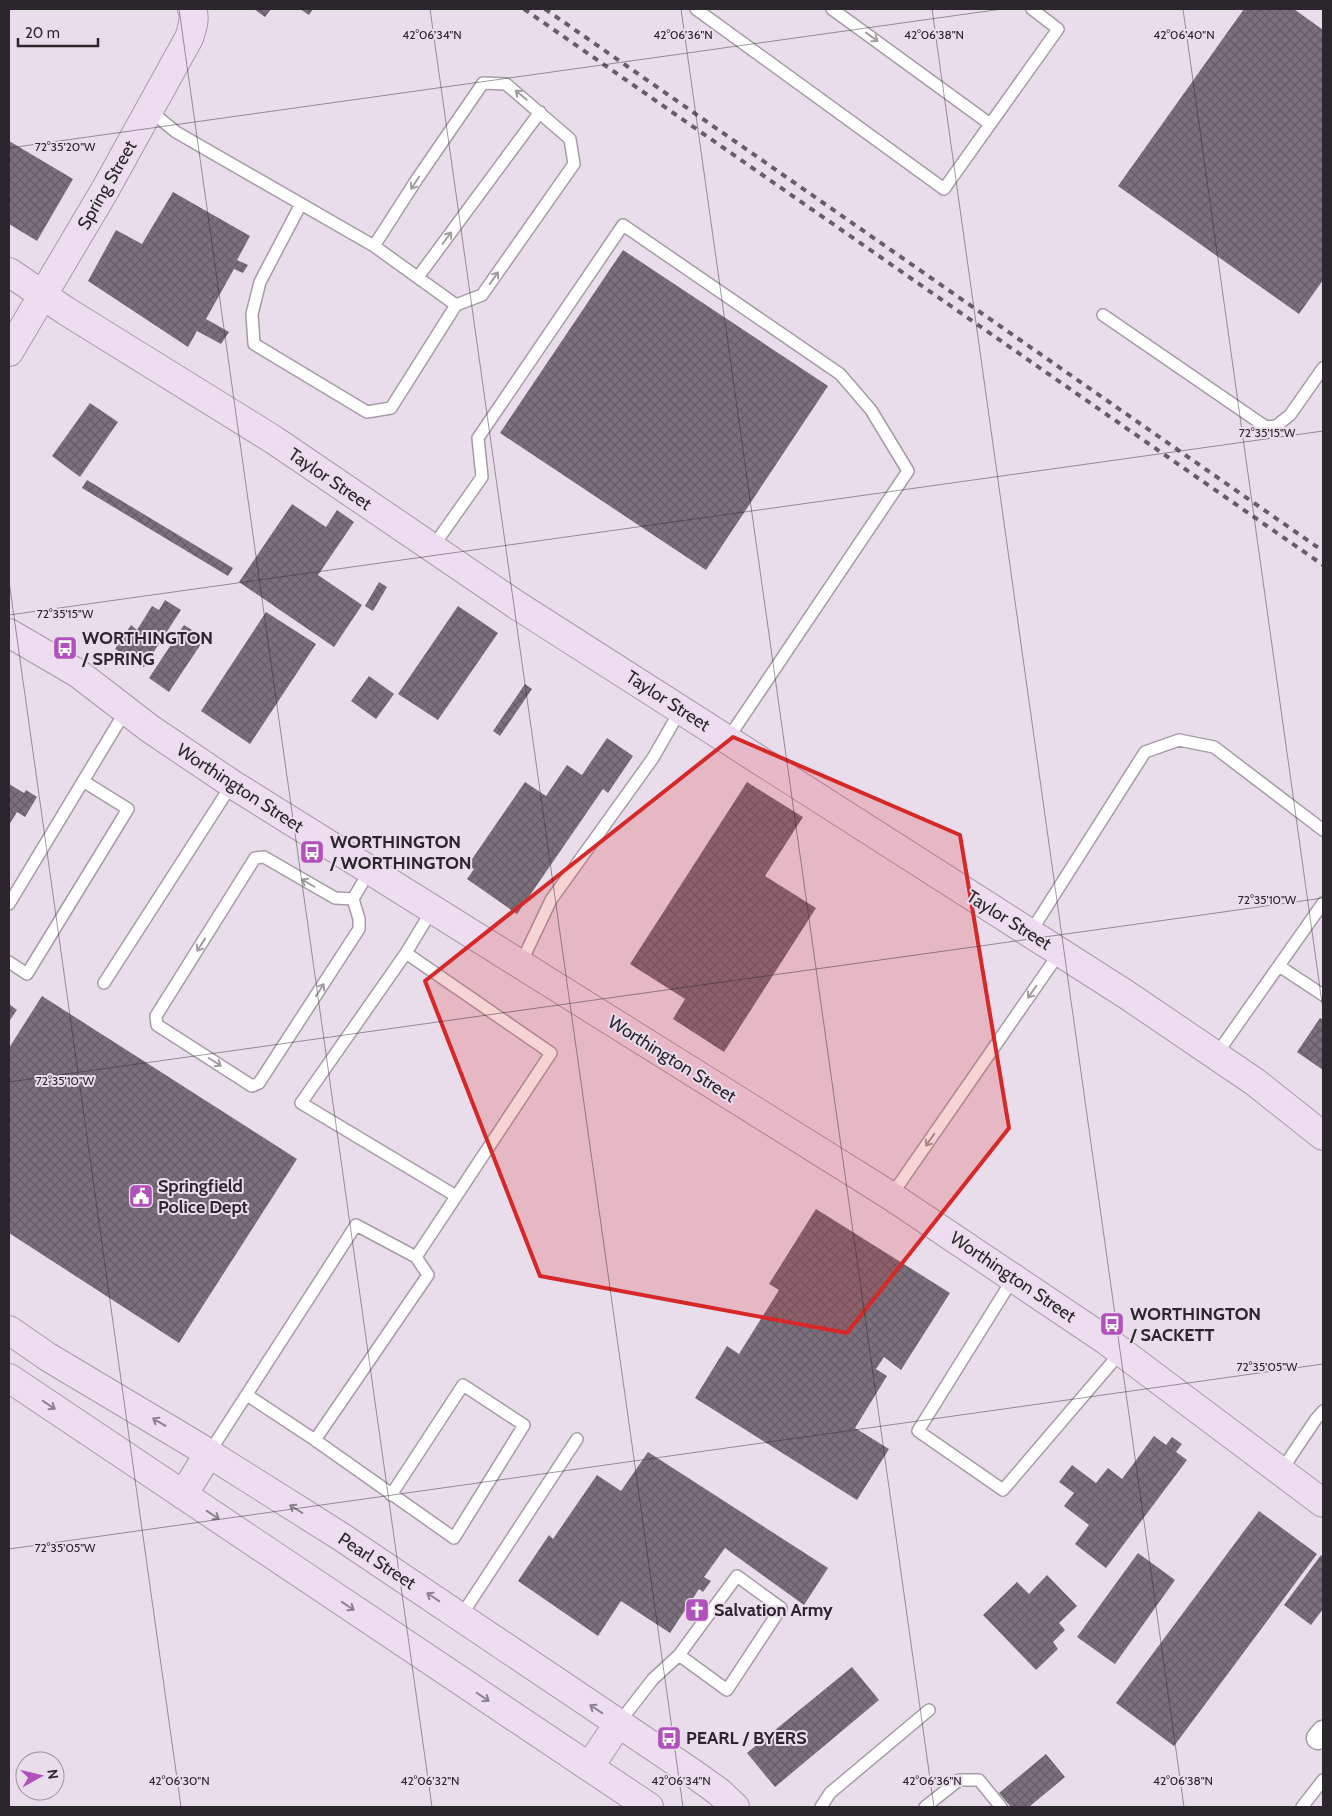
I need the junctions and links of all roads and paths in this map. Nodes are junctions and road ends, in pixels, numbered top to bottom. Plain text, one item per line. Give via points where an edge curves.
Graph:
1 (696, 9) edge
2 (832, 9) edge
3 (1032, 9) edge
4 (193, 11) edge
5 (149, 110) junction
6 (540, 112) junction
7 (990, 124) junction
8 (301, 204) junction
9 (374, 246) junction
10 (9, 272) edge
11 (418, 277) junction
12 (42, 296) junction
13 (456, 305) junction
14 (1103, 315) dead end
15 (9, 352) edge
16 (1323, 368) edge
17 (432, 548) junction
18 (9, 633) edge
19 (681, 709) junction
20 (126, 710) junction
21 (727, 740) junction
22 (83, 781) junction
23 (232, 784) junction
24 (1323, 830) edge
25 (370, 870) junction
26 (353, 899) junction
27 (1323, 903) edge
28 (9, 904) edge
29 (432, 910) junction
30 (1030, 933) junction
31 (1060, 952) junction
32 (406, 953) junction
33 (9, 962) edge
34 (520, 965) junction
35 (1279, 966) junction
36 (104, 982) dead end
37 (1323, 995) edge
38 (1216, 1055) junction
39 (1323, 1136) edge
40 (456, 1196) junction
41 (891, 1196) junction
42 (416, 1257) junction
43 (1014, 1277) junction
44 (9, 1330) edge
45 (1121, 1352) junction
46 (9, 1378) edge
47 (247, 1395) junction
48 (1323, 1411) edge
49 (315, 1440) junction
50 (577, 1440) dead end
51 (209, 1453) junction
52 (1281, 1471) junction
53 (183, 1495) junction
54 (391, 1495) junction
55 (1323, 1503) edge
56 (461, 1616) junction
57 (679, 1655) junction
58 (929, 1710) dead end
59 (618, 1724) junction
60 (590, 1766) junction
61 (1323, 1780) edge
62 (649, 1807) edge
63 (735, 1807) edge
64 (821, 1807) edge
65 (925, 1807) edge
66 (1001, 1807) edge
67 (1302, 1807) edge

1 - 7 lane via 944,189
2 -> 7 lane
3 - 7 lane via 1058,29
4 - 5 street, Spring Street via 194,24 189,38
5 - 8 lane via 176,132
5 - 12 street, Spring Street
6 -> 9 lane via 506,84 483,83
11 -> 6 lane
13 -> 6 lane via 482,295 574,164 570,139
8 - 9 lane
8 - 13 lane via 260,282 252,314 254,344 367,412 391,408
9 - 11 lane
10 - 12 street, Taylor Street
11 - 13 lane
12 - 15 street, Spring Street
12 - 17 street, Taylor Street via 267,436
14 - 16 lane via 1266,427 1276,426 1290,415
17 - 19 street, Taylor Street
17 - 21 lane via 482,477 478,438 623,225 840,374 871,410 908,471
18 - 20 street, Worthington Street via 49,654
19 - 21 street, Taylor Street
19 - 34 lane via 653,758 551,900
20 - 22 lane
20 - 23 street, Worthington Street
21 - 30 street, Taylor Street
22 - 28 lane
22 - 33 lane via 128,809 27,974
23 - 25 street, Worthington Street
23 - 36 lane
24 - 30 lane via 1214,747 1179,740 1145,752
25 - 26 lane
25 - 29 street, Worthington Street
26 -> 26 lane via 335,898 264,857 255,858 156,1016 157,1025 252,1086 259,1083 359,929
27 - 35 lane
29 - 32 lane
29 - 34 street, Worthington Street
30 - 31 street, Taylor Street
31 - 38 street, Taylor Street
31 -> 41 lane
32 - 40 lane via 551,1053
32 - 40 lane via 301,1103
34 - 41 street, Worthington Street
35 - 37 lane
35 - 38 lane
38 - 39 street, Taylor Street
40 - 42 lane
41 - 43 street, Worthington Street
42 - 47 lane via 356,1225
42 - 49 lane via 428,1275
43 - 45 street, Worthington Street
43 - 45 lane via 918,1431 1003,1490
51 -> 44 street, Pearl Street via 48,1357
45 - 52 street, Worthington Street
46 -> 53 street
47 - 49 lane
47 - 51 lane
48 - 52 lane
49 - 54 lane
50 - 56 lane
51 - 53 street
56 -> 51 street, Pearl Street
52 - 55 street, Worthington Street
53 -> 60 street
54 - 54 lane via 454,1538 524,1425 463,1385
59 -> 56 street, Pearl Street
57 - 57 lane via 737,1576 781,1608 727,1690
57 - 59 lane via 653,1679
58 - 64 lane via 830,1793
59 - 60 street
59 - 63 street, Pearl Street via 719,1792
60 - 62 street
61 - 67 lane
65 - 66 lane via 959,1780 978,1780

